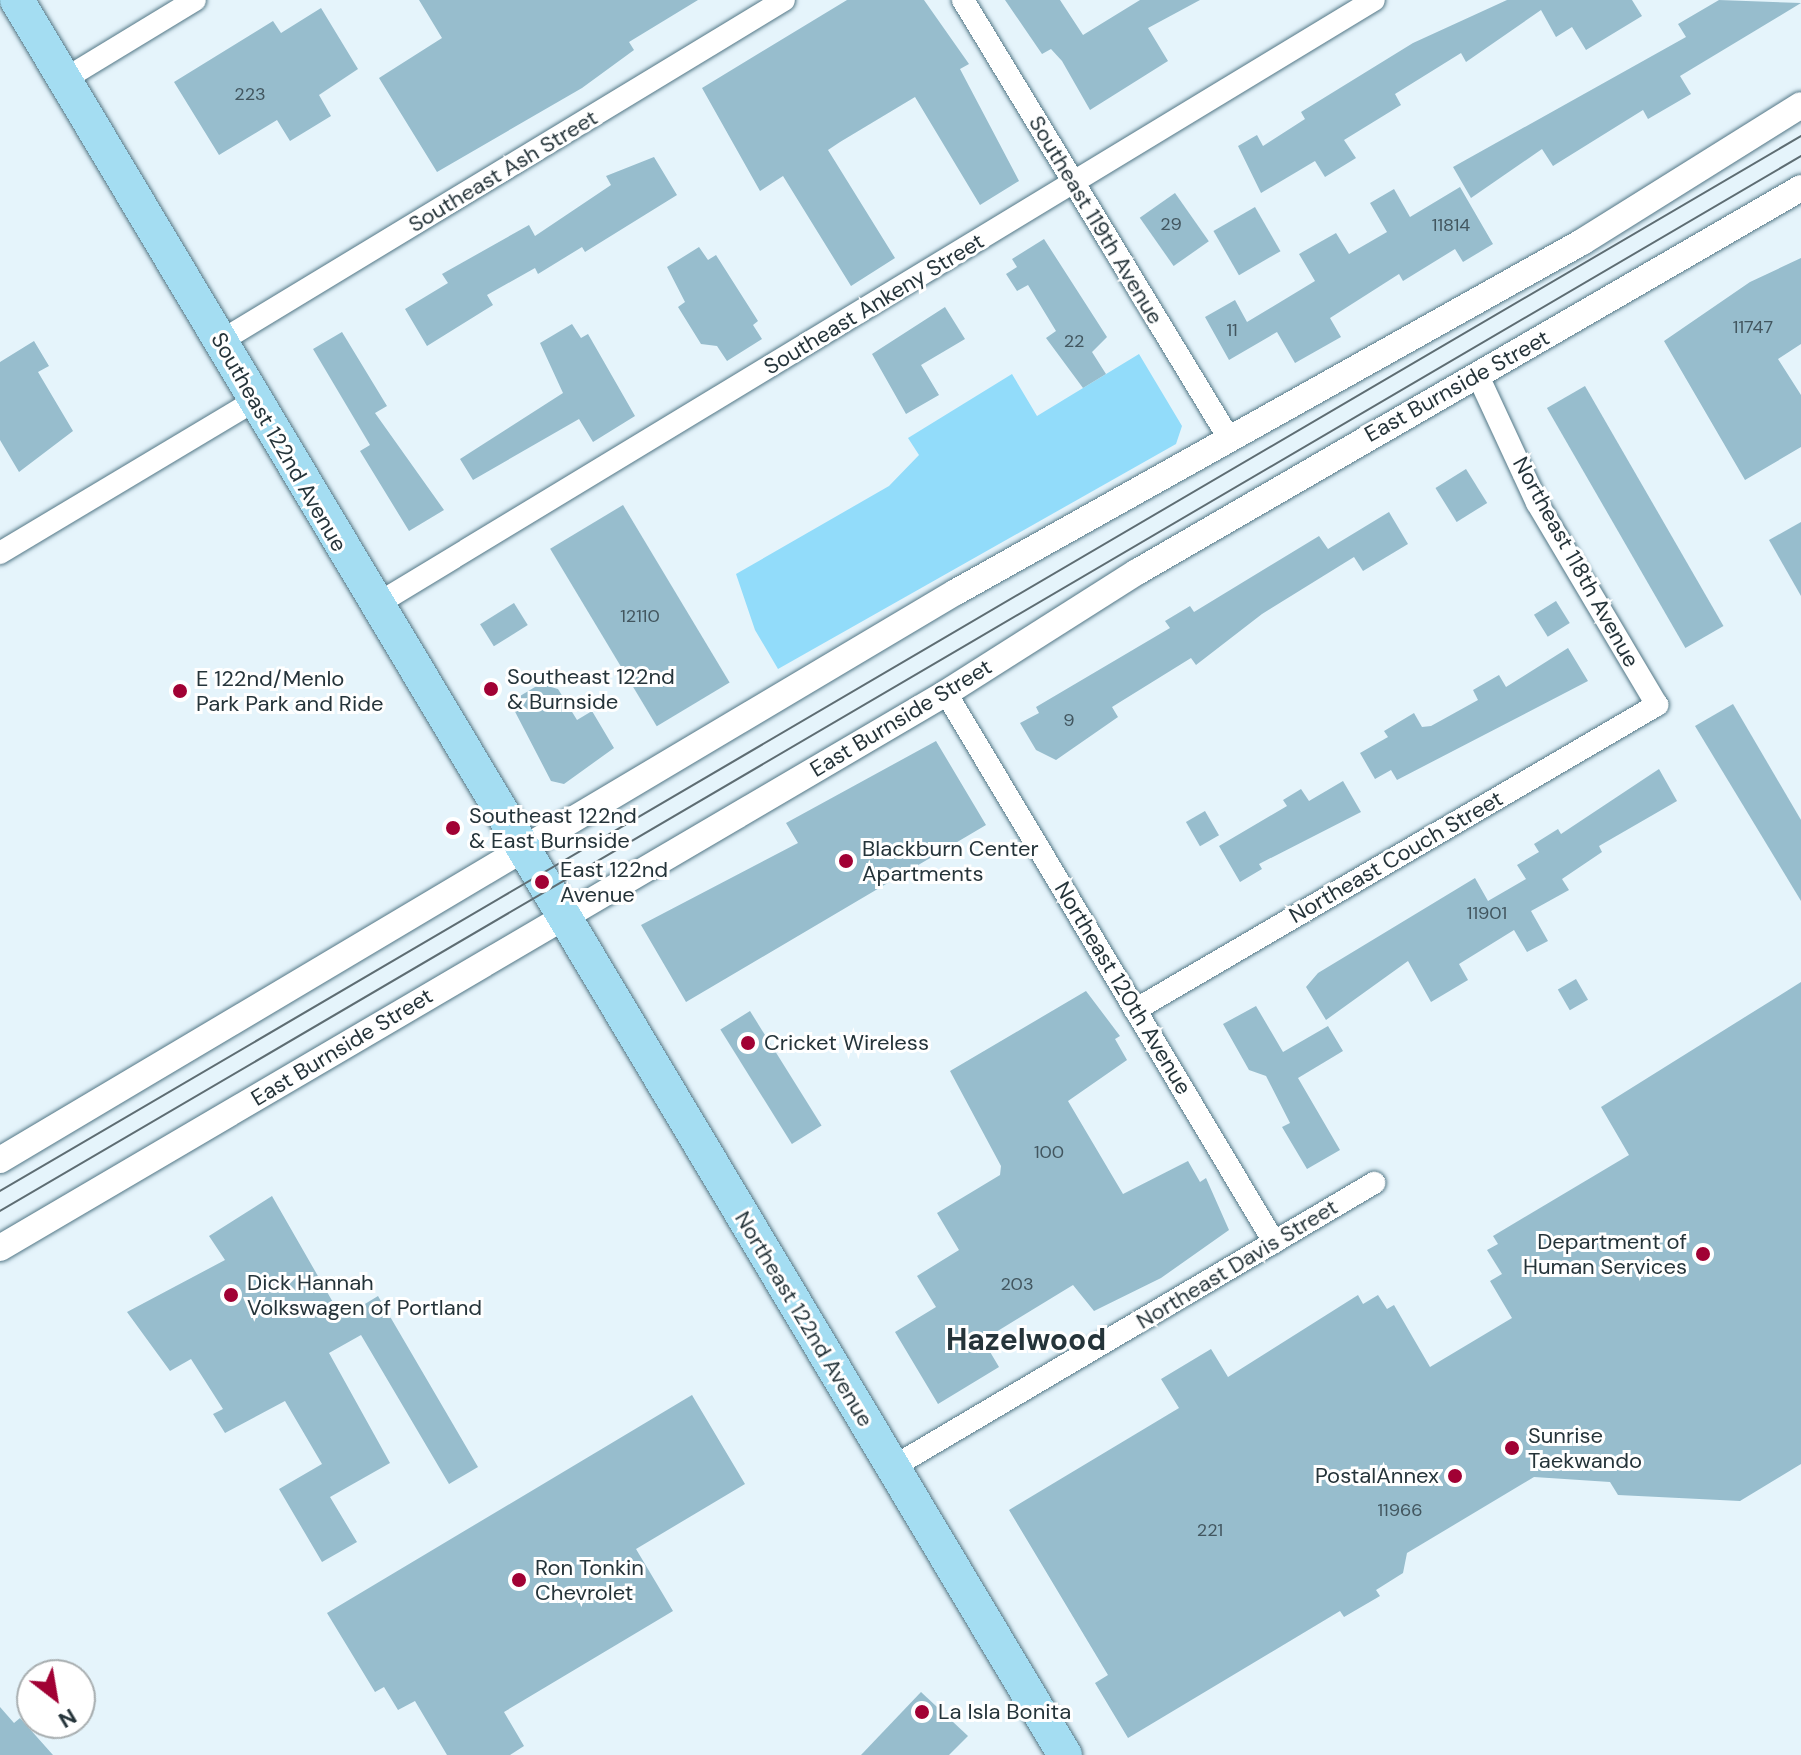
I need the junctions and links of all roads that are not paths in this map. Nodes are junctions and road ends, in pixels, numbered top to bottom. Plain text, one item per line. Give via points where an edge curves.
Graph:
1 (17, 0) edge
2 (195, 0) edge
3 (784, 0) edge
4 (963, 0) edge
5 (1374, 0) edge
6 (65, 79) junction
7 (1801, 105) edge
8 (1073, 183) junction
9 (1801, 188) edge
10 (221, 341) junction
11 (1477, 374) junction
12 (256, 400) junction
13 (1230, 440) junction
14 (0, 553) edge
15 (374, 606) junction
16 (946, 693) junction
17 (1657, 705) joint
18 (519, 849) junction
19 (540, 884) joint
20 (561, 918) junction
21 (1135, 1010) junction
22 (0, 1160) edge
23 (1374, 1183) dead end
24 (1274, 1242) junction
25 (0, 1248) edge
26 (893, 1467) junction
27 (1065, 1755) edge

1 - 6 main road, Southeast 122nd Avenue
2 - 6 street
3 - 10 street, Southeast Ash Street
4 - 8 street, Southeast 119th Avenue
5 - 8 street, Southeast Ankeny Street
6 - 10 main road, Southeast 122nd Avenue
7 - 13 street via 1582,242
8 - 13 street, Southeast 119th Avenue
8 - 15 street, Southeast Ankeny Street
9 - 11 street, East Burnside Street
10 - 12 main road, Southeast 122nd Avenue
11 - 16 street, East Burnside Street via 1137,572
11 - 17 street, Northeast 118th Avenue via 1537,503
12 - 14 street
12 - 15 main road, Southeast 122nd Avenue
13 - 18 street
15 - 18 main road, Southeast 122nd Avenue
16 - 20 street, East Burnside Street
16 - 21 street, Northeast 120th Avenue
17 - 21 street, Northeast Couch Street
18 - 19 main road, Southeast 122nd Avenue
18 - 22 street
19 - 20 main road, Northeast 122nd Avenue
20 - 25 street, East Burnside Street
20 - 26 main road, Northeast 122nd Avenue
21 - 24 street, Northeast 120th Avenue
23 - 24 street, Northeast Davis Street
24 - 26 street, Northeast Davis Street
26 - 27 main road, Northeast 122nd Avenue

